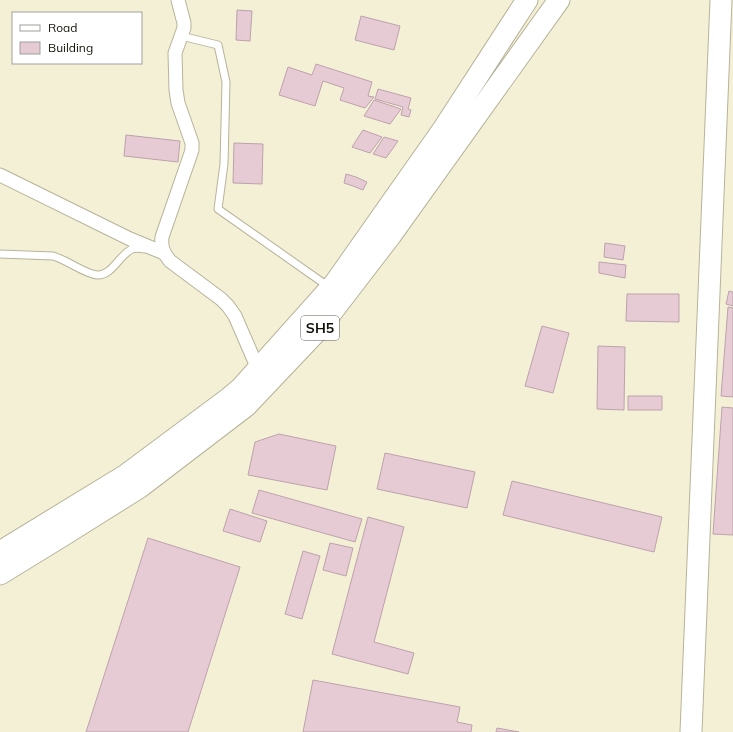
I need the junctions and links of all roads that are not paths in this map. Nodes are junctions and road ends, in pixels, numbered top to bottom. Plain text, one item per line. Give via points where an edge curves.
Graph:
1 (178, 0) edge
2 (527, 0) edge
3 (559, 0) edge
4 (721, 0) edge
5 (181, 36) junction
6 (0, 175) edge
7 (160, 251) junction
8 (0, 254) edge
9 (331, 289) junction
10 (258, 369) junction
11 (56, 529) junction
12 (0, 552) edge
13 (0, 574) edge
14 (691, 732) edge

1 - 5 street via 184,23
2 - 9 main road, SH5 via 444,128
3 - 11 main road, SH5 via 391,235 318,330 246,406 140,487
4 - 14 main road
5 - 7 street via 175,53 174,74 178,103 192,150 162,237
5 - 9 lane via 218,45 226,82 224,164 218,209
6 - 7 street via 130,239
7 - 8 lane via 132,249 108,272 96,275 53,256
7 - 10 street via 228,306 235,316
9 - 10 main road, SH5
10 - 11 main road, SH5 via 234,394 112,484
11 - 12 main road, SH5
11 - 13 main road, SH5

